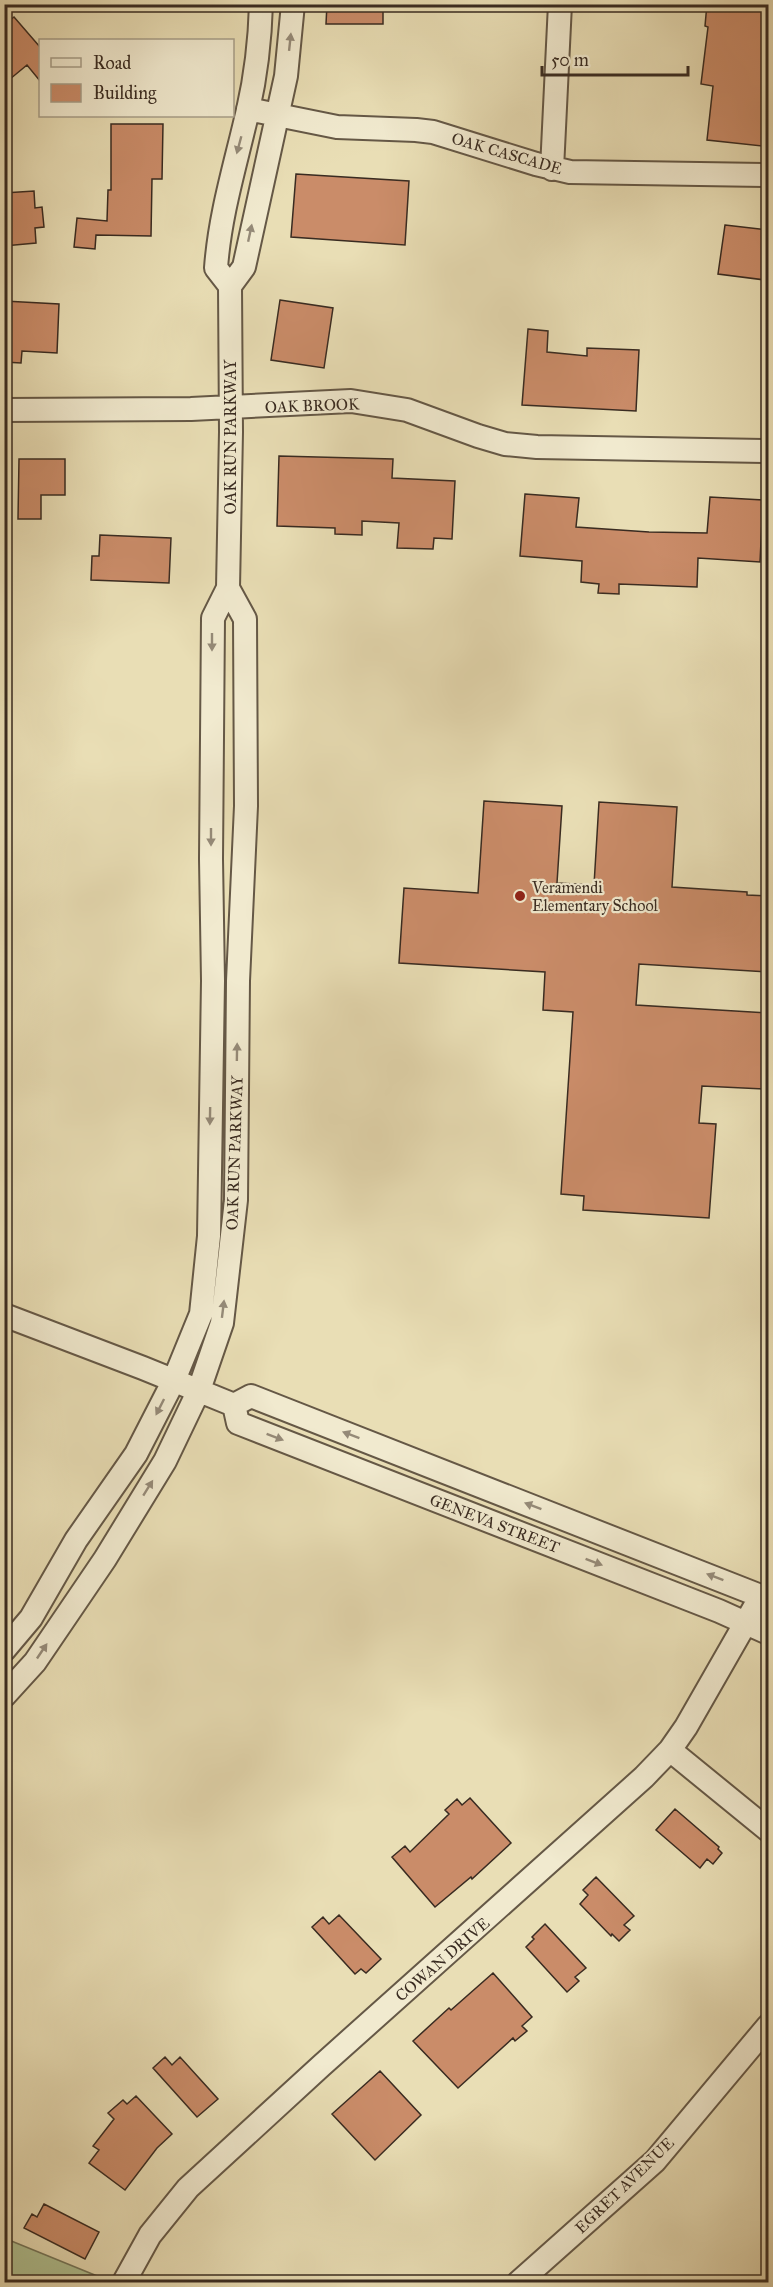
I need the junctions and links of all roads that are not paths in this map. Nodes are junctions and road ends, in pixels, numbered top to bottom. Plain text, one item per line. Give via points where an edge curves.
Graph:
1 (261, 4) edge
2 (293, 4) edge
3 (560, 4) edge
4 (248, 109) junction
5 (278, 116) junction
6 (552, 168) junction
7 (768, 175) edge
8 (230, 286) junction
9 (231, 407) junction
10 (4, 410) edge
11 (768, 450) edge
12 (228, 588) junction
13 (213, 981) junction
14 (238, 981) junction
15 (4, 1315) edge
16 (174, 1380) junction
17 (199, 1390) junction
18 (234, 1405) junction
19 (765, 1598) edge
20 (746, 1623) junction
21 (768, 1633) edge
22 (4, 1650) edge
23 (4, 1696) edge
24 (670, 1750) junction
25 (768, 1830) edge
26 (768, 2026) edge
27 (124, 2283) edge
28 (519, 2283) edge

1 - 4 street, OAK RUN PARKWAY
5 -> 2 street
3 - 6 street
4 - 5 street, OAK CASCADE
4 -> 8 street, OAK RUN PARKWAY via 226,196 216,268
5 - 6 street, OAK CASCADE via 337,127 433,132
8 -> 5 street via 244,267
6 - 7 street, OAK CASCADE via 594,173
8 - 9 street, OAK RUN PARKWAY
9 - 10 street, OAK BROOK
9 - 11 street, OAK BROOK via 351,401 407,410 505,444 649,458
9 - 12 street, OAK RUN PARKWAY
12 -> 13 street, OAK RUN PARKWAY via 213,618
12 - 14 street, OAK RUN PARKWAY via 245,619 246,806
13 - 14 street
13 -> 16 street, OAK RUN PARKWAY via 209,1236 201,1314
17 -> 14 street, OAK RUN PARKWAY via 222,1323 236,1200
15 - 16 street
16 - 17 street
16 -> 22 street, OAK RUN PARKWAY via 136,1454 76,1540 30,1618
17 - 18 street
23 -> 17 street, OAK RUN PARKWAY via 34,1662 105,1559 165,1461
19 -> 18 street, GENEVA STREET via 251,1396
18 -> 20 street, GENEVA STREET via 238,1423
19 - 20 street, COWAN DRIVE
20 - 21 street, GENEVA STREET
20 - 24 street, COWAN DRIVE
24 - 25 street
24 - 27 street, COWAN DRIVE via 188,2188 150,2235
26 - 28 street, EGRET AVENUE via 655,2161

